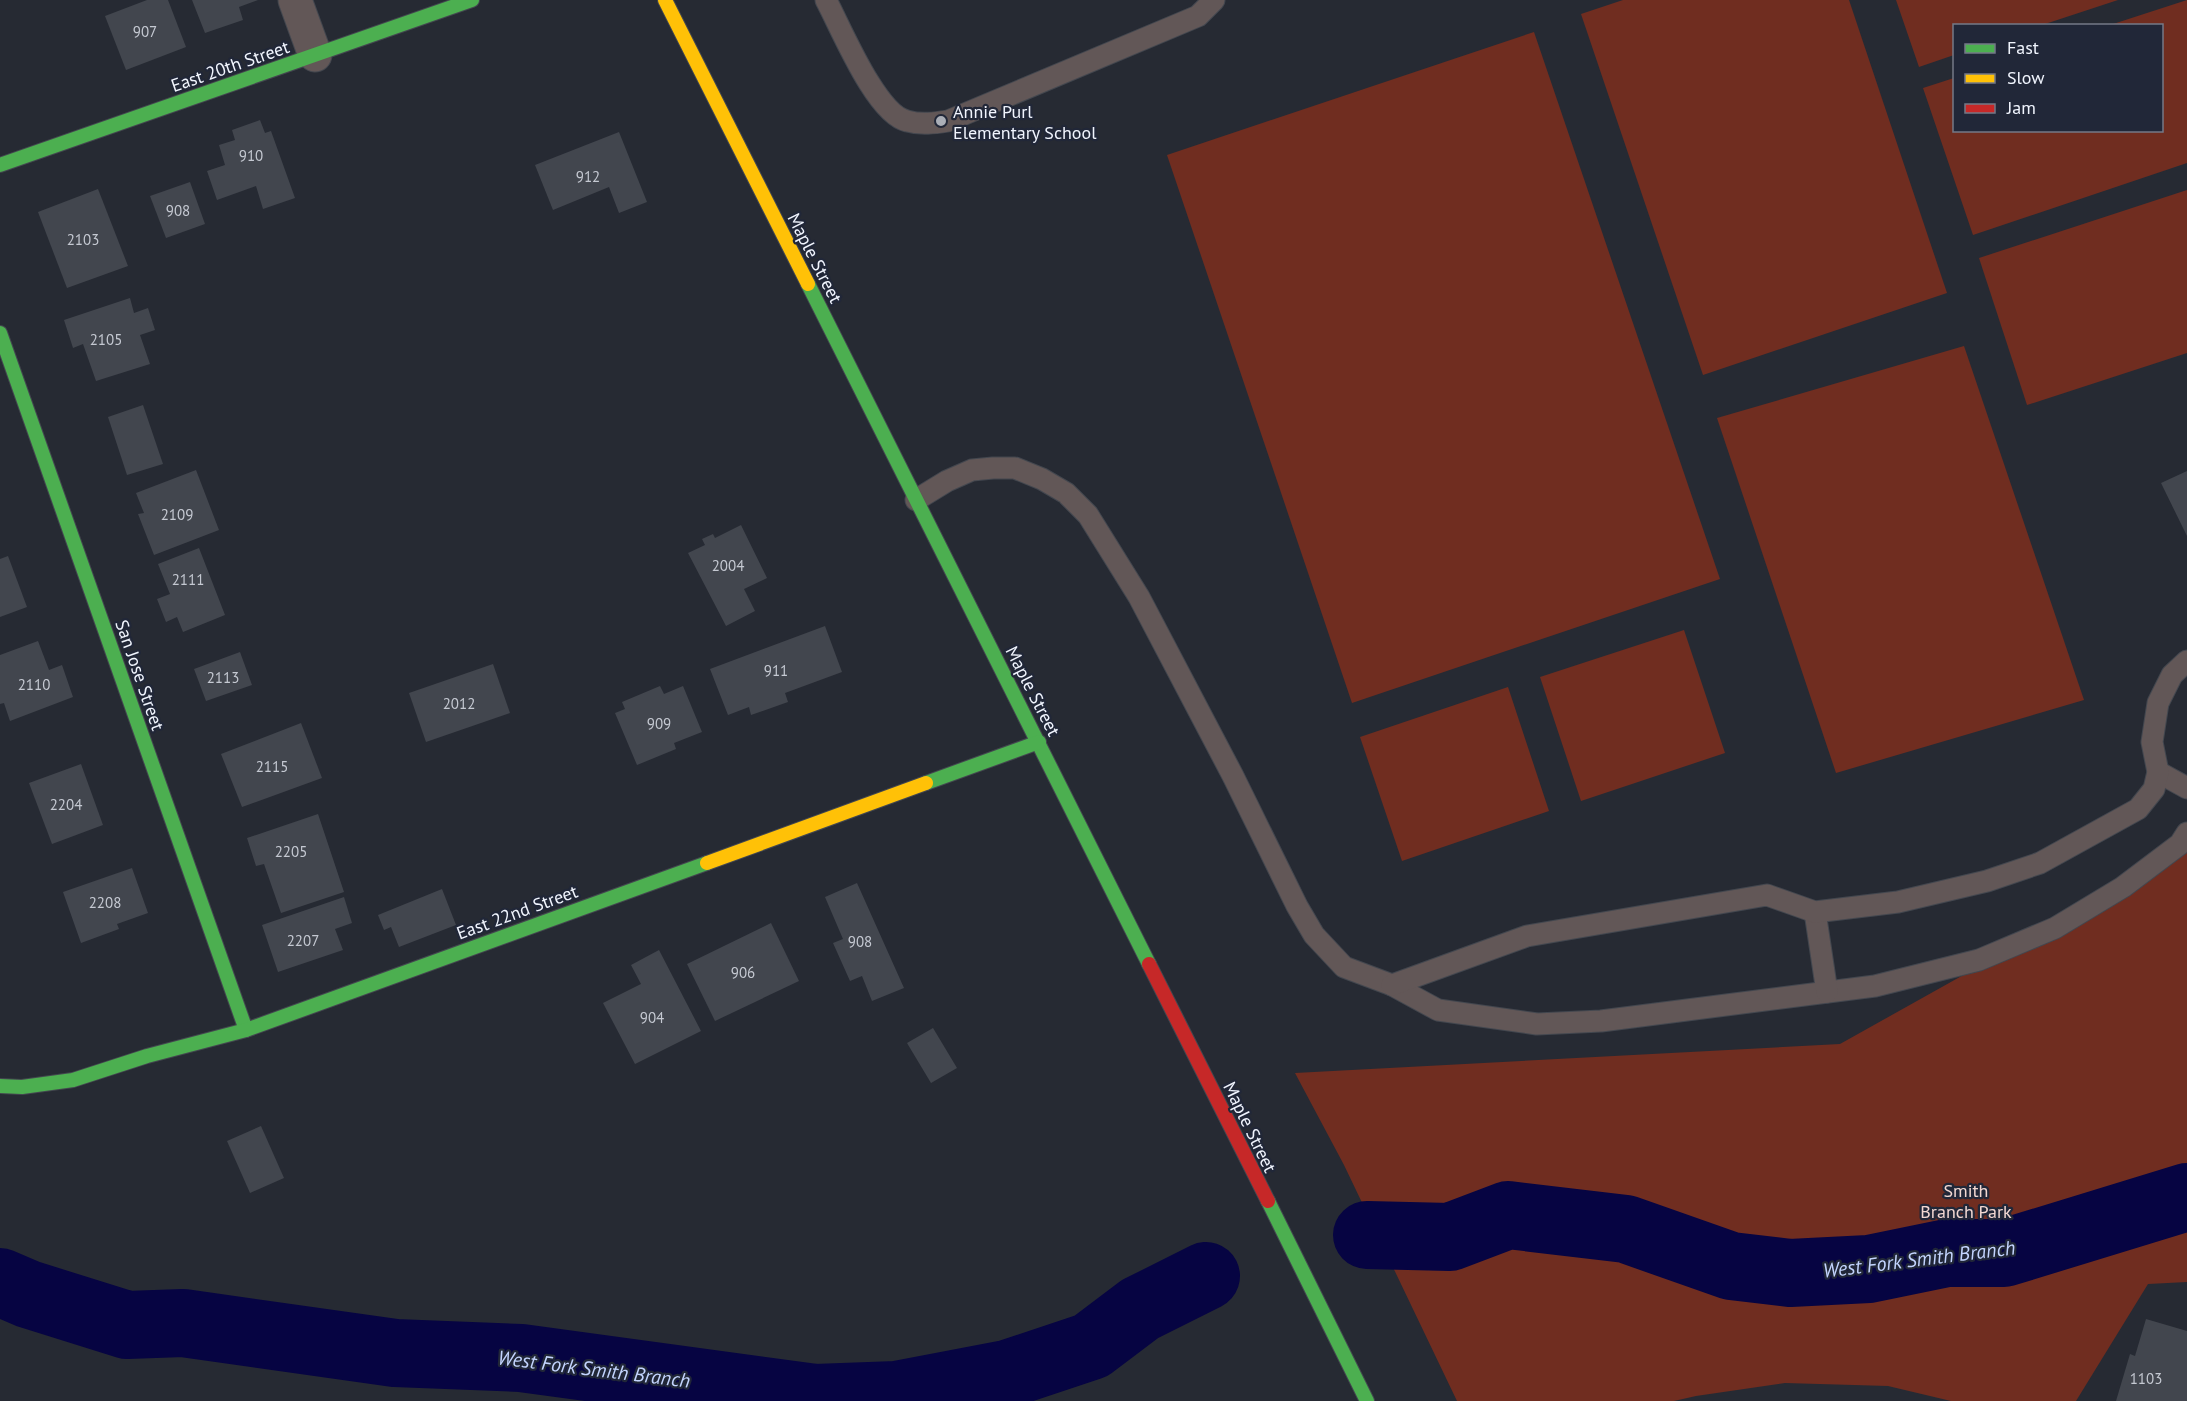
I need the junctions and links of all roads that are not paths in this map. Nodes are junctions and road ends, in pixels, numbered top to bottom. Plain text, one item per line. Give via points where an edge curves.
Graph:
1 (295, 0) edge
2 (472, 0) edge
3 (664, 0) edge
4 (826, 0) edge
5 (1214, 0) edge
6 (315, 55) junction
7 (0, 165) edge
8 (0, 333) edge
9 (916, 500) junction
10 (2187, 661) edge
11 (1039, 742) junction
12 (2158, 771) junction
13 (2187, 789) edge
14 (2187, 833) edge
15 (1815, 912) junction
16 (1392, 985) junction
17 (1827, 992) junction
18 (246, 1030) junction
19 (0, 1086) edge
20 (1367, 1401) edge

1 - 6 street
2 - 6 street, East 20th Street
3 - 9 street, Maple Street
4 - 5 lane via 870,86 884,105 905,121 928,124 948,121 1198,16
6 - 7 street, East 20th Street
8 - 18 street, San Jose Street
9 - 11 street, Maple Street
9 - 16 lane via 972,470 1016,468 1066,493 1088,515 1139,597 1314,935 1344,967
10 - 12 lane via 2172,675 2158,703 2152,742
11 - 18 street, East 22nd Street
11 - 20 street, Maple Street
12 - 13 lane
12 - 15 lane via 2154,789 2138,809 2040,863 1987,881 1898,902
14 - 17 lane via 2180,844 2123,887 2055,928 1978,960 1875,986
15 - 16 lane via 1767,895 1527,936
15 - 17 lane
16 - 17 lane via 1438,1010 1537,1024 1601,1021
18 - 19 street, East 22nd Street via 73,1080

